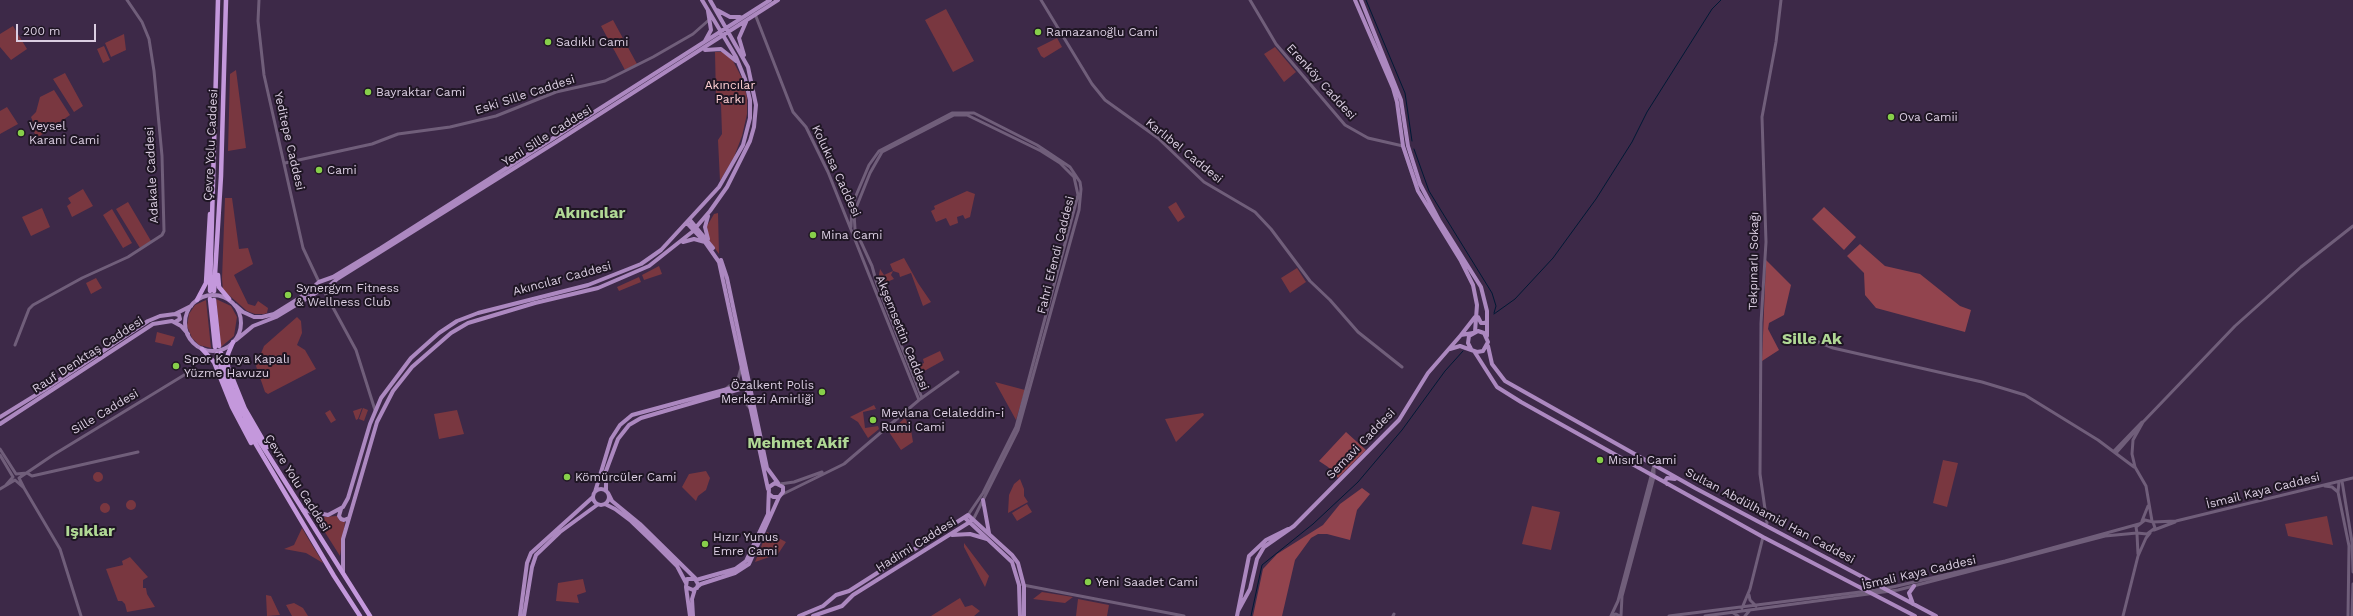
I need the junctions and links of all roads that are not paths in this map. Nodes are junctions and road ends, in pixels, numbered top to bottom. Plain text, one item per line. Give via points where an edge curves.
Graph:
1 (127, 0) edge
2 (218, 0) edge
3 (226, 0) edge
4 (259, 0) edge
5 (702, 0) edge
6 (710, 0) edge
7 (770, 0) edge
8 (778, 0) edge
9 (1042, 0) edge
10 (1250, 0) edge
11 (1354, 0) edge
12 (1361, 0) edge
13 (1781, 0) edge
14 (706, 5) junction
15 (716, 9) junction
16 (755, 14) junction
17 (747, 17) junction
18 (710, 19) junction
19 (726, 28) junction
20 (722, 31) junction
21 (729, 32) junction
22 (725, 35) junction
23 (702, 44) junction
24 (701, 51) junction
25 (740, 66) junction
26 (748, 67) junction
27 (1403, 146) junction
28 (285, 163) junction
29 (221, 176) junction
30 (214, 178) junction
31 (699, 210) junction
32 (710, 212) junction
33 (705, 218) junction
34 (688, 221) junction
35 (2353, 226) edge
36 (853, 227) junction
37 (695, 228) junction
38 (680, 231) junction
39 (686, 238) junction
40 (707, 242) junction
41 (677, 245) junction
42 (319, 283) junction
43 (325, 289) junction
44 (319, 291) junction
45 (229, 299) junction
46 (197, 300) junction
47 (212, 300) tunnel mouth
48 (191, 306) junction
49 (235, 306) junction
50 (1477, 312) junction
51 (175, 314) junction
52 (1487, 319) junction
53 (174, 322) junction
54 (1474, 332) junction
55 (188, 334) junction
56 (1461, 335) junction
57 (1487, 336) junction
58 (1811, 339) dead end
59 (235, 341) junction
60 (15, 344) dead end
61 (217, 346) dead end
62 (1488, 346) junction
63 (202, 348) junction
64 (1448, 350) junction
65 (1472, 350) junction
66 (1492, 364) junction
67 (741, 366) junction
68 (1482, 366) junction
69 (1402, 367) dead end
70 (194, 369) dead end
71 (958, 372) dead end
72 (747, 385) junction
73 (719, 393) junction
74 (921, 399) junction
75 (750, 408) junction
76 (375, 410) junction
77 (1, 416) edge
78 (2143, 422) junction
79 (1, 424) edge
80 (0, 450) edge
81 (138, 452) dead end
82 (2115, 452) junction
83 (0, 455) edge
84 (1636, 455) junction
85 (1628, 462) junction
86 (274, 463) junction
87 (268, 465) junction
88 (1654, 465) junction
89 (2135, 467) junction
90 (830, 470) junction
91 (27, 473) junction
92 (14, 476) junction
93 (1652, 476) junction
94 (2353, 478) edge
95 (17, 479) junction
96 (1679, 479) junction
97 (2340, 481) junction
98 (779, 483) junction
99 (1667, 485) junction
100 (5, 486) junction
101 (2321, 486) junction
102 (0, 489) edge
103 (595, 492) junction
104 (607, 492) junction
105 (769, 492) junction
106 (985, 493) junction
107 (2339, 495) junction
108 (781, 496) junction
109 (593, 497) junction
110 (983, 500) junction
111 (597, 504) junction
112 (605, 504) junction
113 (2149, 505) junction
114 (341, 509) junction
115 (302, 510) junction
116 (350, 516) junction
117 (967, 517) junction
118 (972, 521) junction
119 (2152, 521) junction
120 (2176, 521) junction
121 (1767, 523) dead end
122 (2140, 523) junction
123 (1294, 526) junction
124 (2152, 531) junction
125 (989, 533) junction
126 (2137, 534) junction
127 (950, 536) junction
128 (1763, 537) junction
129 (990, 541) junction
130 (2138, 556) junction
131 (2353, 572) edge
132 (343, 574) junction
133 (1860, 575) junction
134 (696, 579) junction
135 (686, 584) junction
136 (1854, 584) junction
137 (2353, 584) edge
138 (1019, 585) junction
139 (1024, 586) junction
140 (1914, 586) junction
141 (696, 588) junction
142 (1750, 589) junction
143 (1884, 589) junction
144 (1889, 591) junction
145 (1871, 593) junction
146 (838, 595) junction
147 (833, 597) junction
148 (1902, 598) junction
149 (844, 603) junction
150 (1913, 604) junction
151 (1756, 606) junction
152 (838, 607) junction
153 (1899, 607) junction
154 (1742, 608) junction
155 (1750, 610) junction
156 (1238, 611) junction
157 (1732, 612) junction
158 (81, 616) edge
159 (360, 616) edge
160 (370, 616) edge
161 (520, 616) edge
162 (524, 616) edge
163 (690, 616) edge
164 (693, 616) edge
165 (799, 616) edge
166 (813, 616) edge
167 (1020, 616) edge
168 (1024, 616) edge
169 (1184, 616) edge
170 (1239, 616) edge
171 (1611, 616) edge
172 (1621, 616) edge
173 (1669, 616) edge
174 (1705, 616) edge
175 (1738, 616) edge
176 (1745, 616) edge
177 (1915, 616) edge
178 (1936, 616) edge
179 (2123, 616) edge
180 (2348, 616) edge
181 (2352, 616) edge

1 - 60 street, Adakale Caddesi via 142,22 154,71 162,156 164,231 134,254 33,305
2 - 30 highway, Çevre Yolu Caddesi
3 - 29 highway, Çevre Yolu Caddesi
4 - 28 street, Yeditepe Caddesi via 258,20 264,75
5 - 14 main road, Akıncılar Caddesi
6 - 15 main road, Akıncılar Caddesi
7 - 17 main road, Yeni Sille Caddesi
8 - 16 main road, Yeni Sille Caddesi
9 - 69 street, Karlıbel Caddesi via 1092,84 1105,100 1158,138 1204,182 1255,212 1310,281 1358,332
10 - 27 street, Erenköy Caddesi via 1276,44 1345,124 1368,138
11 - 27 main road via 1393,88
12 - 52 main road via 1401,100 1408,146 1420,184 1481,287 1486,300
13 - 121 street, Tekpınarlı Sokağı via 1762,117 1766,242 1761,323 1760,474
14 - 18 main road
14 - 20 main road, Akıncılar Caddesi
15 - 17 main road via 730,17
15 - 19 main road, Akıncılar Caddesi
16 - 17 main road, Yeni Sille Caddesi
16 - 36 street, Kolukısa Caddesi via 793,112 806,127
17 - 19 main road, Yeni Sille Caddesi
17 - 21 main road, Yeni Sille Caddesi
17 - 26 main road via 740,38
18 - 23 main road via 711,30
18 - 28 street, Eski Sille Caddesi via 693,34 605,81 556,92 496,116 450,127 398,134 372,144
19 - 20 main road, Yeni Sille Caddesi
19 - 21 main road, Akıncılar Caddesi
20 - 22 main road, Akıncılar Caddesi
20 - 23 main road, Yeni Sille Caddesi
21 - 22 main road, Yeni Sille Caddesi
21 - 26 main road, Akıncılar Caddesi
22 - 24 main road, Yeni Sille Caddesi
22 - 25 main road, Akıncılar Caddesi
23 - 42 main road, Yeni Sille Caddesi via 374,252
24 - 25 main road via 721,49 732,56
24 - 43 main road, Yeni Sille Caddesi via 337,279
25 - 31 main road, Akıncılar Caddesi via 750,100 750,118 746,134 739,155 724,182
26 - 32 main road, Akıncılar Caddesi via 756,105 753,133 737,170
27 - 50 main road via 1418,191 1470,276 1476,294
28 - 42 street, Yeditepe Caddesi via 303,248
29 - 30 highway, Çevre Yolu Caddesi via 212,291
29 - 45 highway via 218,280 219,287
30 - 46 highway via 206,283
31 - 33 main road via 699,218
31 - 34 main road, Akıncılar Caddesi
32 - 33 main road, Akıncılar Caddesi
32 - 40 main road via 705,227
33 - 37 main road, Akıncılar Caddesi
34 - 37 main road
34 - 38 main road, Akıncılar Caddesi
35 - 78 street via 2301,267 2235,326
36 - 74 street, Akşemsettin Caddesi via 873,271
36 - 74 street, Akşemsettin Caddesi via 868,272
36 - 106 street, Fahri Efendi Caddesi via 852,205 869,165 879,152 952,113 974,113 988,119 1062,161 1077,177 1081,189 1079,210 1018,430
37 - 39 main road, Akıncılar Caddesi
37 - 40 main road
38 - 39 main road via 686,231
38 - 76 main road, Akıncılar Caddesi via 648,260 615,276 496,307 457,321 411,358 388,387
39 - 41 main road, Akıncılar Caddesi
40 - 41 main road via 694,239
40 - 67 main road via 719,262
40 - 72 main road via 719,256 727,278
41 - 116 main road, Akıncılar Caddesi via 649,266 614,282 479,319 451,333 412,367 384,404
42 - 43 main road
42 - 44 main road
42 - 49 main road, Yeni Sille Caddesi via 274,314 262,318 249,315
43 - 44 main road
43 - 76 street via 357,353
44 - 59 main road via 279,316 250,328
45 - 46 main road via 214,295
45 - 49 main road
46 - 48 main road
47 - 61 highway
48 - 51 main road, Rauf Denktaş Caddesi
48 - 55 main road via 186,321
49 - 59 main road via 241,322
50 - 52 main road via 1481,323 1486,323
50 - 54 main road
50 - 56 main road, Semavi Caddesi via 1474,320
51 - 53 main road via 179,315 180,319
51 - 77 main road, Rauf Denktaş Caddesi via 148,321
52 - 57 main road
53 - 55 main road
53 - 79 main road, Rauf Denktaş Caddesi via 164,321 150,325
54 - 56 main road
54 - 57 main road via 1481,332
54 - 65 main road via 1468,339
55 - 63 main road via 194,343
56 - 64 main road, Semavi Caddesi
57 - 62 main road
58 - 82 street via 1834,348 1885,358 2025,395
59 - 63 main road via 219,350
59 - 86 highway via 227,358 230,373 245,409
62 - 65 main road via 1483,351
62 - 66 main road, Sultan Abdülhamid Han Caddesi
63 - 87 highway via 214,362 239,423
64 - 65 main road via 1456,346
64 - 123 main road, Semavi Caddesi via 1420,383 1399,420
65 - 68 main road, Sultan Abdülhamid Han Caddesi
66 - 68 main road via 1486,360
66 - 84 main road, Sultan Abdülhamid Han Caddesi via 1505,382
67 - 72 main road
67 - 73 street via 738,379
68 - 85 main road, Sultan Abdülhamid Han Caddesi via 1497,387
70 - 91 street, Sille Caddesi
71 - 74 street
72 - 73 main road
72 - 75 main road
72 - 98 main road via 767,468 769,474
73 - 75 street via 740,396
73 - 103 main road via 632,415 611,439
73 - 104 main road via 641,418 629,425 618,439 606,471
74 - 90 street via 844,464
75 - 105 main road
76 - 114 main road, Akıncılar Caddesi via 348,498
78 - 82 street
78 - 89 street via 2131,448
80 - 92 street
81 - 91 street via 32,476
82 - 89 street
83 - 92 street
84 - 85 main road via 1641,461 1639,466
84 - 88 main road, Sultan Abdülhamid Han Caddesi
85 - 93 main road, Sultan Abdülhamid Han Caddesi
86 - 87 highway, Çevre Yolu Caddesi via 243,414 219,354 232,400
86 - 115 highway, Çevre Yolu Caddesi
87 - 159 highway, Çevre Yolu Caddesi
88 - 93 street
88 - 96 main road, Sultan Abdülhamid Han Caddesi
89 - 113 street via 2146,486
90 - 98 street via 794,482
90 - 108 street
91 - 92 street
91 - 95 street, Sille Caddesi
92 - 95 street
92 - 100 street
93 - 99 main road, Sultan Abdülhamid Han Caddesi
93 - 171 street via 1618,602
93 - 172 street via 1622,596
94 - 97 street, İsmail Kaya Caddesi
95 - 100 street, Sille Caddesi
95 - 158 street via 60,548
96 - 99 main road via 1667,478
96 - 133 main road, Sultan Abdülhamid Han Caddesi
97 - 101 street, İsmail Kaya Caddesi
97 - 107 street
97 - 131 street via 2352,542
98 - 105 main road via 773,483
98 - 108 main road via 784,488
99 - 128 main road, Sultan Abdülhamid Han Caddesi
100 - 102 street
101 - 107 street via 2332,487
101 - 120 street, İsmail Kaya Caddesi
103 - 104 main road via 602,489
103 - 109 main road
104 - 112 main road via 608,500
104 - 134 main road via 612,500
105 - 108 main road via 773,497
105 - 134 main road via 768,514 746,561 735,569
106 - 110 street, Hadimi Caddesi
106 - 117 street, Hadimi Caddesi
107 - 180 street via 2349,546
108 - 141 main road via 749,564 735,573
109 - 111 main road
109 - 161 main road via 531,553 527,563
110 - 118 street, Hadimi Caddesi
110 - 125 main road
111 - 112 main road
111 - 162 main road via 560,532 536,555
112 - 135 main road via 631,521 655,544 677,566
113 - 119 street
113 - 122 street
114 - 115 main road via 324,515
114 - 116 main road via 341,519
115 - 132 highway, Çevre Yolu Caddesi
116 - 132 main road, Akıncılar Caddesi via 343,539
117 - 118 main road
117 - 146 main road, Hadimi Caddesi via 849,591
118 - 125 main road
118 - 127 main road, Hadimi Caddesi
118 - 129 main road
119 - 120 street
119 - 122 street
119 - 124 street via 2156,525
120 - 124 street, İsmali Kaya Caddesi
122 - 126 street via 2135,530
122 - 143 street via 2005,560
123 - 156 main road, Semavi Caddesi via 1260,553 1250,589
123 - 156 main road, Semavi Caddesi via 1266,540 1249,556
124 - 126 street, İsmali Kaya Caddesi
124 - 130 street
125 - 139 main road via 1018,563
126 - 130 street
126 - 140 street, İsmali Kaya Caddesi via 2110,535
127 - 129 main road via 970,534
127 - 149 main road, Hadimi Caddesi
128 - 136 main road, Sultan Abdülhamid Han Caddesi
128 - 142 street
129 - 138 main road via 1012,562
130 - 179 street
132 - 160 highway, Çevre Yolu Caddesi
133 - 136 main road via 1860,582
133 - 143 main road, Sultan Abdülhamid Han Caddesi
134 - 135 main road via 689,578
134 - 141 main road
135 - 141 main road via 689,590
135 - 163 main road
136 - 145 main road, Sultan Abdülhamid Han Caddesi
137 - 181 street
138 - 139 street
138 - 167 main road
139 - 168 main road
139 - 169 street
140 - 144 street, İsmali Kaya Caddesi
140 - 150 main road via 1909,593
141 - 164 main road via 692,599
142 - 151 street via 1750,600
142 - 154 street
143 - 144 main road, Sultan Abdülhamid Han Caddesi
143 - 145 street
144 - 145 street, İsmali Kaya Caddesi
144 - 148 main road, Sultan Abdülhamid Han Caddesi
145 - 151 street
145 - 153 main road, Sultan Abdülhamid Han Caddesi
145 - 155 street, İsmali Kaya Caddesi
146 - 147 main road
146 - 149 main road via 844,597
147 - 152 main road via 833,603
147 - 165 main road via 823,606
148 - 150 main road, Sultan Abdülhamid Han Caddesi
148 - 153 main road via 1897,602
149 - 152 main road
150 - 178 main road, Sultan Abdülhamid Han Caddesi
151 - 154 street
152 - 166 main road
153 - 177 main road, Sultan Abdülhamid Han Caddesi
154 - 173 street
155 - 157 street, İsmali Kaya Caddesi
155 - 176 street
156 - 170 main road, Semavi Caddesi
157 - 174 street, İsmali Kaya Caddesi
157 - 175 street
171 - 172 street

